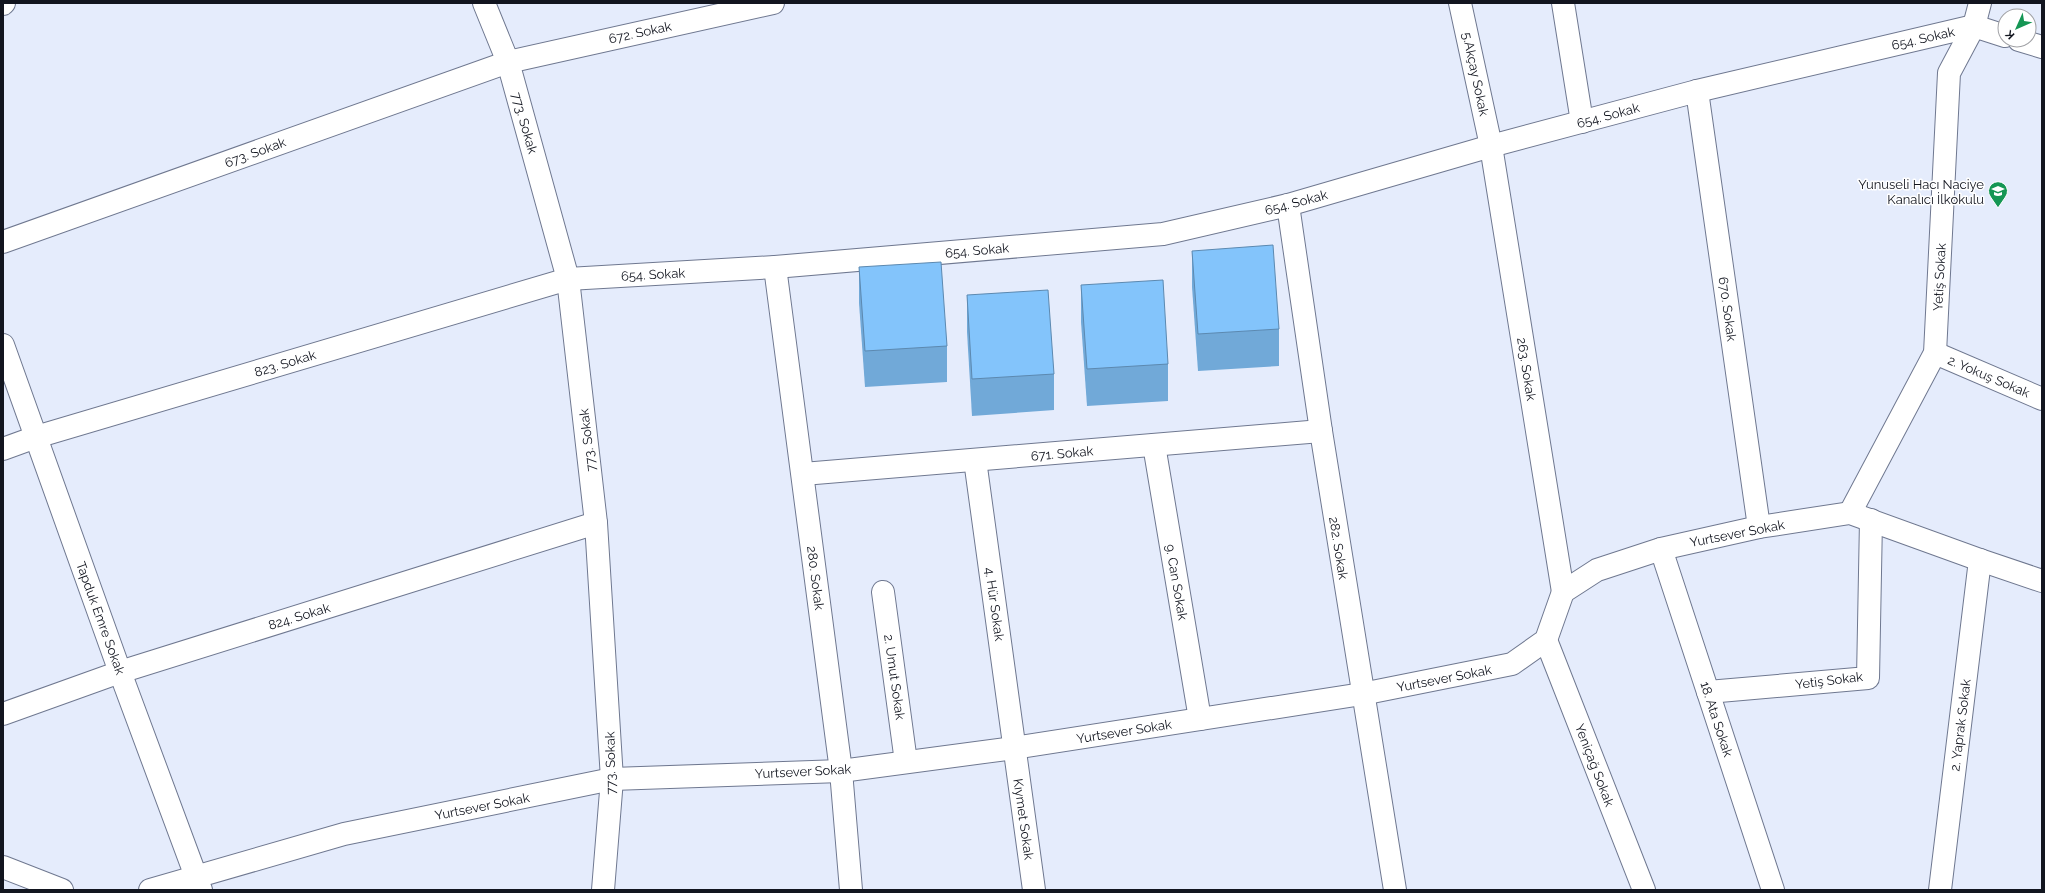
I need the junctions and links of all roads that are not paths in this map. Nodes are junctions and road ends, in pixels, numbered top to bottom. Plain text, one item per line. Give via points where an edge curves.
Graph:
1 (484, 3) edge
2 (773, 3) edge
3 (1460, 3) edge
4 (1563, 3) edge
5 (1980, 3) edge
6 (1974, 26) junction
7 (1997, 33) edge
8 (508, 62) junction
9 (1697, 91) junction
10 (1582, 122) junction
11 (1491, 146) junction
12 (1288, 205) junction
13 (3, 242) edge
14 (775, 267) junction
15 (568, 279) junction
16 (3, 344) edge
17 (1935, 352) junction
18 (2042, 399) edge
19 (1321, 431) junction
20 (36, 437) junction
21 (1154, 445) junction
22 (3, 449) edge
23 (975, 460) junction
24 (803, 474) junction
25 (1850, 513) junction
26 (1871, 520) junction
27 (596, 524) junction
28 (1759, 527) junction
29 (1661, 549) junction
30 (1980, 560) junction
31 (2042, 581) edge
32 (883, 592) dead end
33 (1563, 592) junction
34 (1546, 640) junction
35 (120, 672) junction
36 (1708, 692) junction
37 (1362, 694) junction
38 (3, 714) edge
39 (1200, 719) junction
40 (1014, 748) junction
41 (906, 762) junction
42 (841, 771) junction
43 (612, 779) junction
44 (3, 866) edge
45 (198, 884) edge
46 (62, 890) edge
47 (150, 890) edge
48 (603, 890) edge
49 (851, 890) edge
50 (1034, 890) edge
51 (1395, 890) edge
52 (1644, 890) edge
53 (1773, 890) edge
54 (1940, 890) edge

1 - 8 street, 773. Sokak
2 - 8 street, 672. Sokak
3 - 11 street, 5.Akçay Sokak
4 - 10 street
5 - 6 street, Yetiş Sokak
6 - 7 street
6 - 9 street, 654. Sokak
6 - 17 street, Yetiş Sokak via 1949,73
8 - 13 street, 673. Sokak
8 - 15 street, 773. Sokak
9 - 10 street, 654. Sokak
9 - 28 street, 670. Sokak
10 - 11 street, 654. Sokak
11 - 12 street, 654. Sokak
11 - 33 street, 263. Sokak
12 - 14 street, 654. Sokak via 1163,234
12 - 19 street, 282. Sokak
14 - 15 street, 654. Sokak
14 - 24 street, 280. Sokak
15 - 20 street, 823. Sokak
15 - 27 street, 773. Sokak
16 - 20 street, Tapduk Emre Sokak
17 - 18 street, 2. Yokuş Sokak
17 - 25 street, Yetiş Sokak
19 - 21 street, 671. Sokak
19 - 37 street, 282. Sokak
20 - 22 street, 823. Sokak
20 - 35 street, Tapduk Emre Sokak
21 - 23 street, 671. Sokak
21 - 39 street, 9. Can Sokak
23 - 24 street, 671. Sokak
23 - 40 street, 4. Hür Sokak
24 - 42 street, 280. Sokak
25 - 26 street, Yurtsever Sokak
25 - 28 street, Yurtsever Sokak
26 - 30 street, Yurtsever Sokak
26 - 36 street, Yetiş Sokak via 1868,678
27 - 35 street, 824. Sokak
27 - 43 street, 773. Sokak
28 - 29 street, Yurtsever Sokak
29 - 33 street, Yurtsever Sokak via 1596,570
29 - 36 street, 18. Ata Sokak
30 - 31 street, Yurtsever Sokak
30 - 54 street, 2. Yaprak Sokak
32 - 41 street, 2. Umut Sokak
33 - 34 street
34 - 37 street, Yurtsever Sokak via 1512,664
34 - 52 street, Yeniçağ Sokak
35 - 38 street, 824. Sokak
35 - 45 street, Tapduk Emre Sokak
36 - 53 street, 18. Ata Sokak
37 - 39 street, Yurtsever Sokak
37 - 51 street, 282. Sokak
39 - 40 street, Yurtsever Sokak
40 - 41 street, Yurtsever Sokak
40 - 50 street, Kıymet Sokak
41 - 42 street, Yurtsever Sokak
42 - 43 street, Yurtsever Sokak
42 - 49 street, 280. Sokak
43 - 45 street, Yurtsever Sokak via 344,834
43 - 48 street, 773. Sokak
44 - 46 street
45 - 47 street, Yurtsever Sokak

